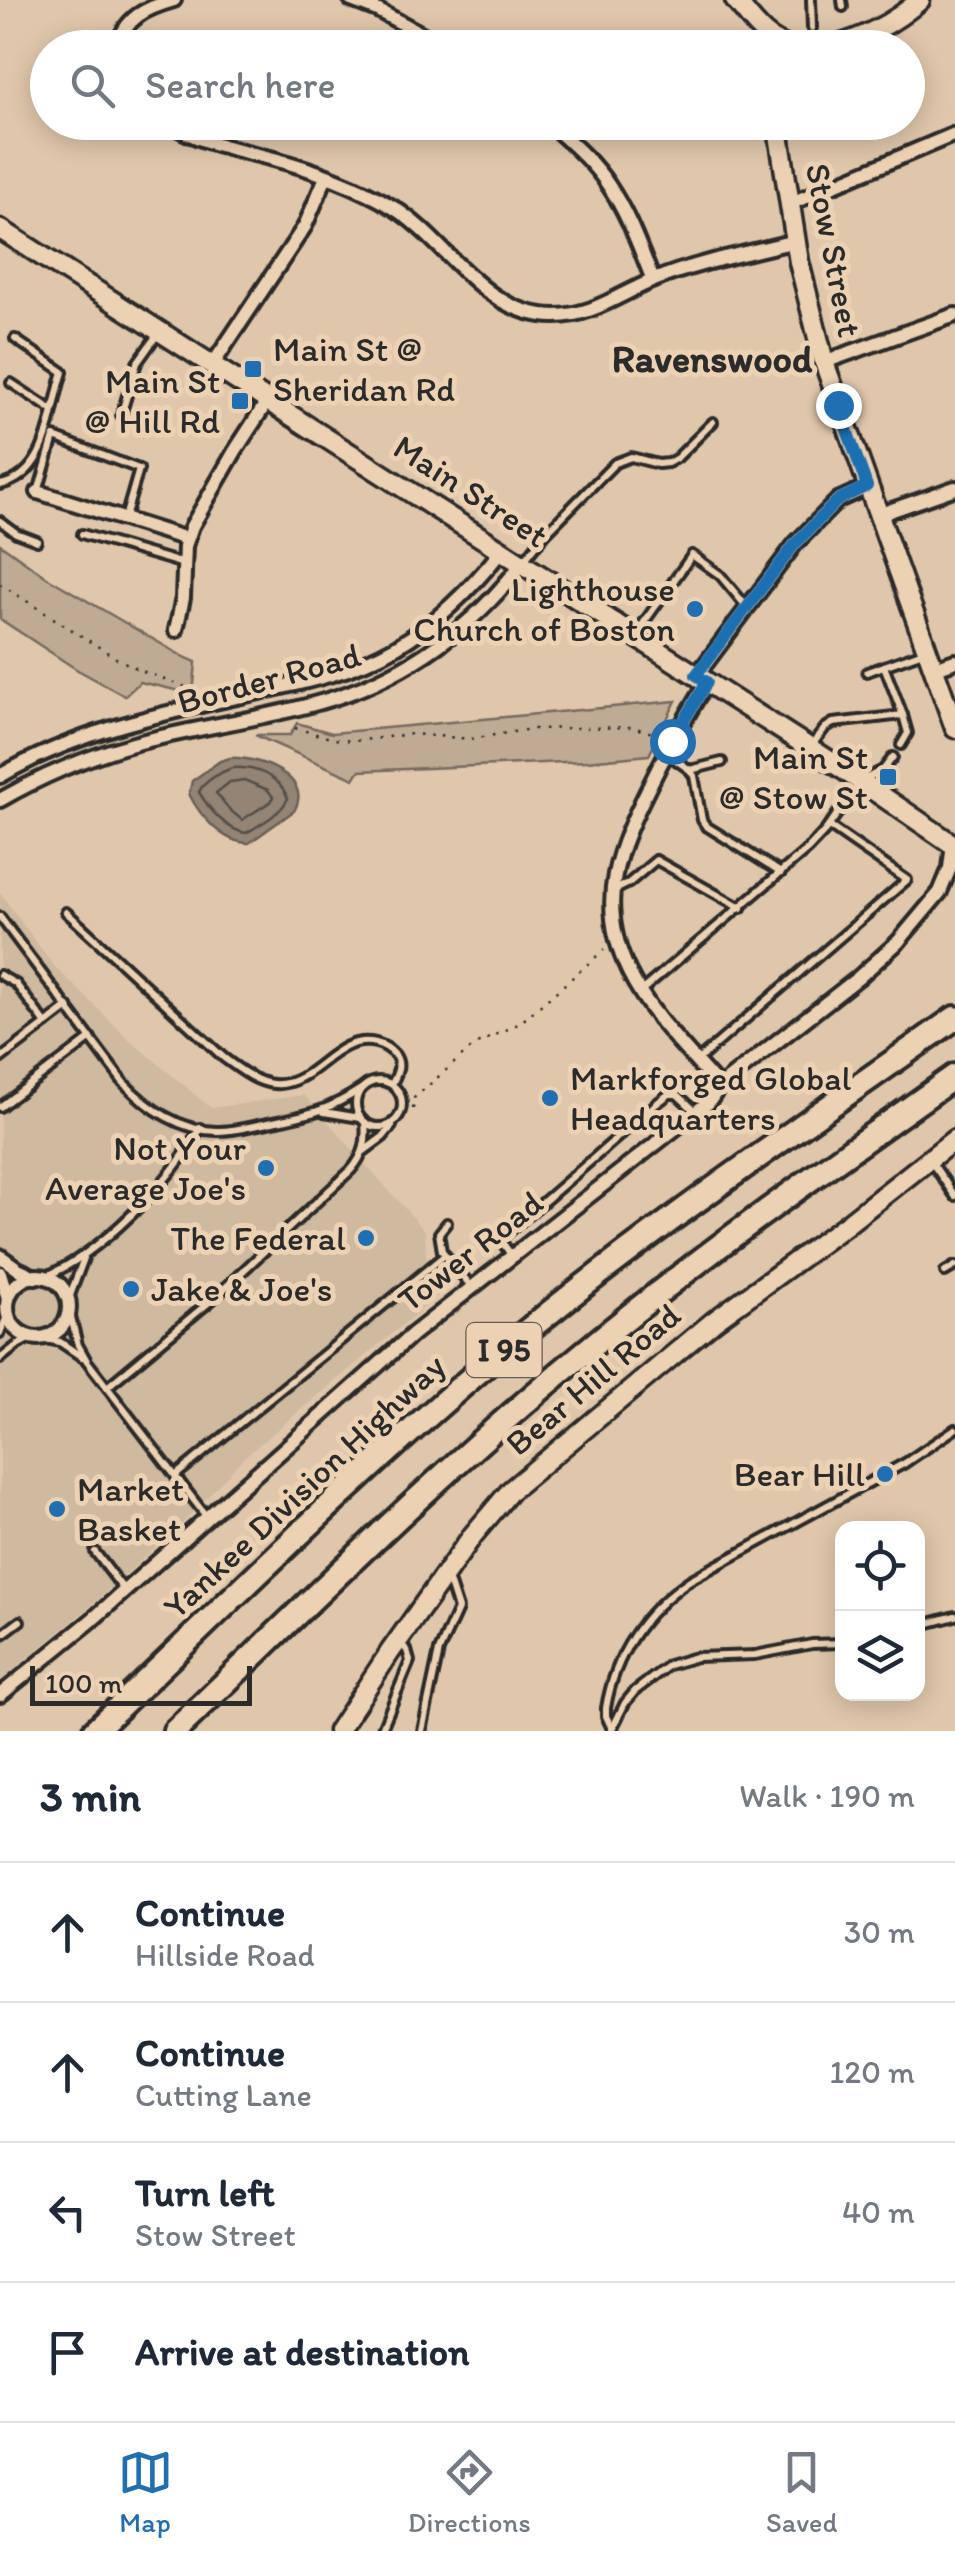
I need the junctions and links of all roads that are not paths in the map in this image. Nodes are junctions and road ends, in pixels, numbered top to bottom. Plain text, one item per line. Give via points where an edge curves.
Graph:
1 (174, 0) edge
2 (351, 0) edge
3 (734, 0) edge
4 (810, 0) edge
5 (920, 0) edge
6 (812, 28) dead end
7 (123, 30) edge
8 (415, 30) edge
9 (748, 30) edge
10 (761, 30) edge
11 (877, 30) edge
12 (955, 134) edge
13 (204, 140) edge
14 (567, 140) edge
15 (779, 140) edge
16 (326, 178) junction
17 (788, 204) junction
18 (0, 229) edge
19 (794, 241) junction
20 (653, 280) junction
21 (955, 315) edge
22 (160, 330) junction
23 (14, 339) dead end
24 (824, 362) junction
25 (213, 364) junction
26 (11, 383) dead end
27 (268, 400) junction
28 (52, 410) junction
29 (121, 415) dead end
30 (713, 422) dead end
31 (0, 485) edge
32 (867, 486) junction
33 (955, 488) edge
34 (38, 492) joint
35 (878, 516) junction
36 (125, 519) junction
37 (0, 521) edge
38 (82, 534) dead end
39 (187, 539) junction
40 (37, 541) dead end
41 (502, 550) junction
42 (522, 563) junction
43 (184, 564) junction
44 (747, 607) junction
45 (176, 630) dead end
46 (635, 635) junction
47 (930, 660) junction
48 (955, 661) edge
49 (884, 666) junction
50 (867, 672) dead end
51 (702, 678) junction
52 (903, 715) junction
53 (955, 728) edge
54 (901, 745) dead end
55 (810, 748) junction
56 (666, 753) junction
57 (893, 757) dead end
58 (722, 762) dead end
59 (690, 770) junction
60 (0, 776) edge
61 (861, 781) junction
62 (0, 800) edge
63 (828, 826) junction
64 (954, 844) edge
65 (781, 873) junction
66 (613, 890) junction
67 (740, 908) junction
68 (66, 912) dead end
69 (0, 917) edge
70 (0, 976) edge
71 (640, 992) junction
72 (68, 1007) junction
73 (955, 1018) edge
74 (46, 1024) junction
75 (91, 1038) junction
76 (0, 1059) edge
77 (698, 1061) junction
78 (955, 1076) edge
79 (392, 1084) junction
80 (719, 1086) junction
81 (361, 1089) junction
82 (0, 1107) edge
83 (323, 1111) junction
84 (696, 1112) junction
85 (363, 1120) junction
86 (394, 1122) junction
87 (200, 1128) junction
88 (955, 1139) edge
89 (364, 1152) junction
90 (929, 1158) junction
91 (955, 1196) edge
92 (447, 1223) dead end
93 (445, 1255) junction
94 (0, 1256) edge
95 (512, 1256) junction
96 (84, 1257) junction
97 (955, 1266) edge
98 (945, 1272) dead end
99 (0, 1273) edge
100 (40, 1277) junction
101 (472, 1287) junction
102 (68, 1305) junction
103 (8, 1307) junction
104 (0, 1333) edge
105 (37, 1337) junction
106 (0, 1359) edge
107 (86, 1361) junction
108 (107, 1387) junction
109 (955, 1429) edge
110 (175, 1476) junction
111 (206, 1517) junction
112 (95, 1552) dead end
113 (446, 1572) junction
114 (124, 1590) junction
115 (955, 1616) edge
116 (20, 1621) dead end
117 (925, 1624) edge
118 (0, 1636) edge
119 (397, 1641) junction
120 (835, 1642) edge
121 (0, 1695) edge
122 (612, 1730) edge
123 (94, 1731) edge
124 (176, 1731) edge
125 (338, 1731) edge
126 (382, 1731) edge
127 (422, 1731) edge

1 - 7 street via 148,8
2 - 8 street
3 - 9 street
3 - 10 street
4 - 6 lane
5 - 11 street
12 - 17 street
13 - 16 street
14 - 20 street via 610,187
15 - 17 street, Stow Street
16 - 20 street via 404,214 487,292 520,310 572,315
16 - 25 street via 304,226
17 - 19 street, Stow Street
18 - 22 street, Main Street
19 - 20 street
19 - 24 street, Stow Street
21 - 24 street
22 - 25 street, Main Street
22 - 29 lane via 137,363
23 - 28 lane via 63,372
24 - 32 street, Stow Street
25 - 27 street, Main Street
26 - 28 lane
27 - 39 street
27 - 41 street, Main Street
28 - 31 lane via 35,462
30 - 42 lane via 668,463 631,457 615,463
32 - 35 street, Stow Street
32 - 44 street via 838,500
33 - 35 street
34 - 36 street
34 - 36 lane via 54,436 139,469
35 - 47 street, Stow Street
36 - 39 street
37 - 40 lane
38 - 43 lane
39 - 43 street
41 - 42 street, Main Street
41 - 60 street, Border Road via 436,620 368,661 114,727
42 - 46 street, Main Street
42 - 62 street, Border Road via 459,630 386,678 297,708 110,752
43 - 45 street
44 - 46 lane via 692,555
44 - 51 street
46 - 51 street, Main Street
47 - 48 street
47 - 49 lane
47 - 53 street, Stow Street
49 - 50 lane
49 - 52 lane
51 - 55 street, Main Street
51 - 56 street
52 - 54 lane via 908,733
52 - 55 lane via 834,723
55 - 61 street, Main Street
56 - 59 lane
56 - 66 street via 624,838
57 - 61 lane
58 - 59 lane
59 - 65 lane via 706,826
61 - 63 lane
61 - 64 street, Main Street
63 - 65 lane
63 - 77 lane via 906,880
64 - 80 street, Tower Road via 940,892 898,942
65 - 67 lane
66 - 67 lane via 656,860
66 - 71 street via 618,944
67 - 71 lane
68 - 79 lane via 252,1078 285,1084 341,1049 370,1042 397,1058
69 - 72 lane
70 - 74 lane via 16,984
71 - 77 street
72 - 74 lane
72 - 75 lane
73 - 123 highway, Yankee Division Highway / I 95 via 674,1218 517,1340 379,1458
74 - 76 lane
75 - 82 lane
75 - 87 lane via 141,1100
77 - 80 street
78 - 124 highway, I 95 via 577,1358
79 - 81 lane via 375,1080
79 - 86 lane via 402,1101
80 - 84 street, Tower Road
81 - 83 lane
81 - 85 lane via 356,1100
83 - 85 lane
83 - 87 lane via 234,1130
84 - 95 street, Tower Road
84 - 95 lane via 677,1094 656,1104 502,1238
85 - 86 lane via 379,1127
85 - 89 lane
86 - 89 lane
87 - 96 lane via 160,1185
88 - 90 street, Bear Hill Road
89 - 108 lane via 286,1234
90 - 91 lane
90 - 113 street, Bear Hill Road via 535,1468
92 - 93 lane via 438,1237
93 - 101 lane
93 - 110 lane
94 - 100 street
95 - 101 street, Tower Road
96 - 100 lane
96 - 102 lane
97 - 98 lane
99 - 103 street
100 - 102 street via 60,1285
100 - 103 street via 14,1287
101 - 111 street, Tower Road
102 - 105 street via 64,1324
102 - 107 lane
103 - 104 lane
103 - 105 street via 18,1330
105 - 106 lane
105 - 107 lane via 60,1342
107 - 108 lane
108 - 110 lane
109 - 122 lane via 669,1595 622,1656 606,1708
110 - 111 lane
111 - 114 street, Tower Road
112 - 114 lane
113 - 119 street, Bear Hill Road
113 - 127 lane via 458,1609 439,1652
114 - 121 street, Tower Road
115 - 117 lane
116 - 118 lane
119 - 125 street, Bear Hill Road
119 - 126 lane via 410,1661
120 - 122 lane via 669,1665 634,1691

